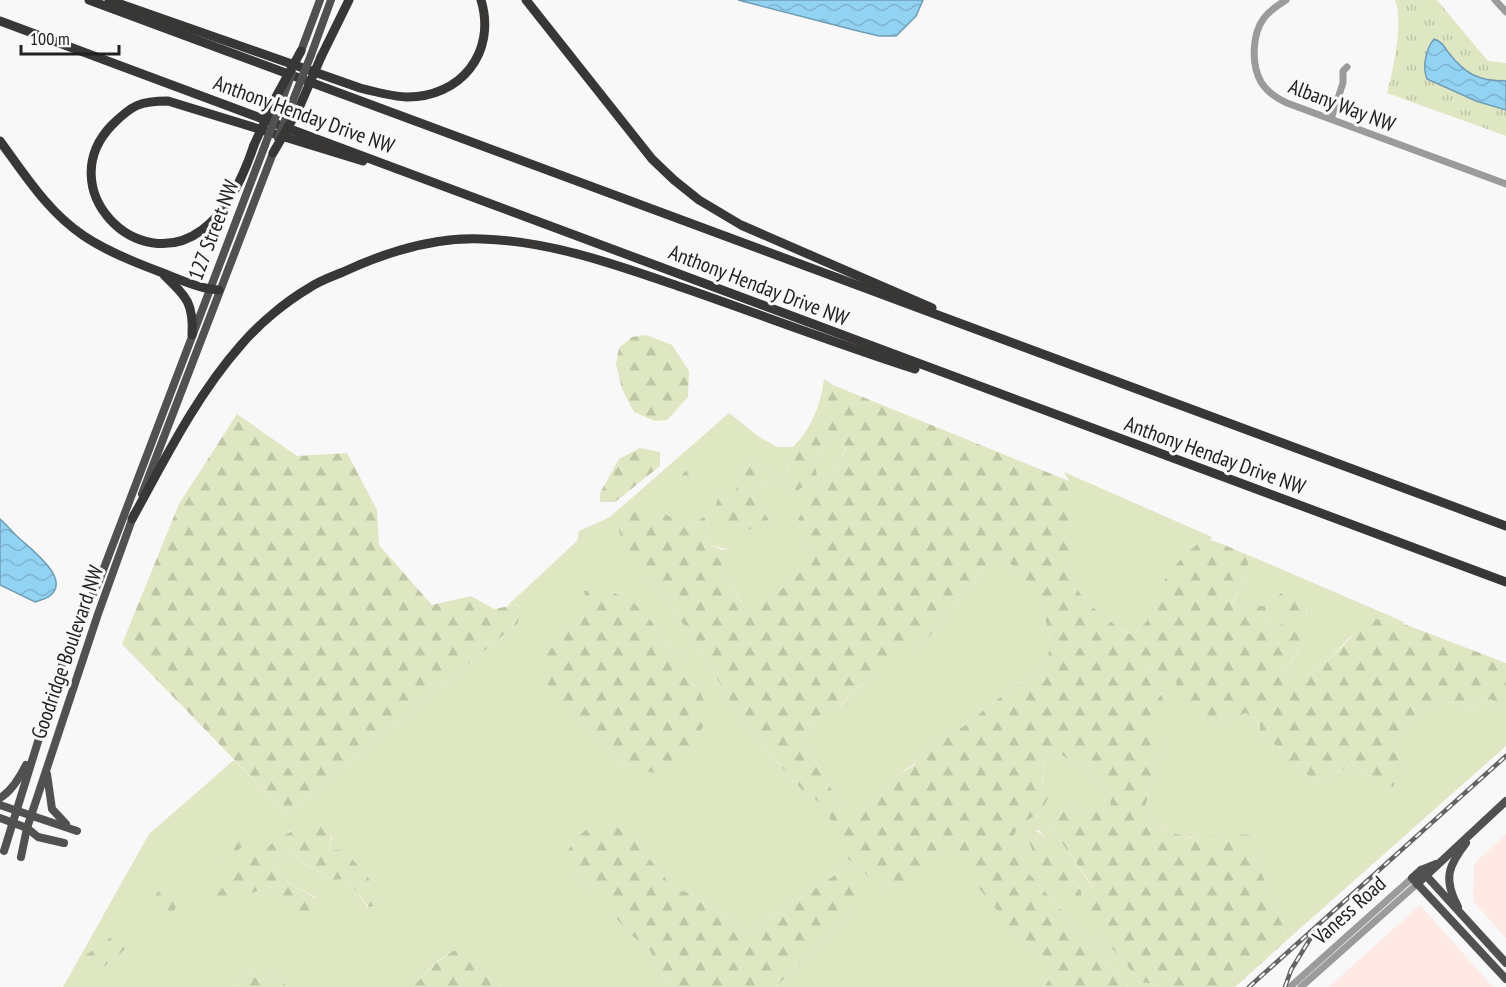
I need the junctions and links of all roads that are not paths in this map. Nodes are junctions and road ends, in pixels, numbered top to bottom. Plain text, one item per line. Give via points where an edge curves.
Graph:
1 (89, 0) edge
2 (109, 0) edge
3 (320, 0) edge
4 (331, 0) edge
5 (349, 0) edge
6 (481, 0) edge
7 (526, 0) edge
8 (1286, 0) edge
9 (1495, 0) edge
10 (1506, 12) edge
11 (0, 21) edge
12 (306, 53) junction
13 (1347, 67) dead end
14 (1331, 119) junction
15 (0, 141) edge
16 (273, 153) junction
17 (1506, 184) edge
18 (456, 190) junction
19 (159, 272) junction
20 (214, 290) junction
21 (192, 335) junction
22 (994, 337) junction
23 (963, 380) junction
24 (155, 460) joint
25 (139, 473) joint
26 (132, 519) junction
27 (1506, 526) edge
28 (1506, 582) edge
29 (45, 714) junction
30 (46, 770) junction
31 (0, 798) edge
32 (1506, 801) edge
33 (0, 805) edge
34 (16, 811) junction
35 (32, 816) junction
36 (0, 818) edge
37 (13, 822) junction
38 (1481, 824) junction
39 (27, 828) junction
40 (64, 843) dead end
41 (4, 851) dead end
42 (21, 857) dead end
43 (1423, 873) junction
44 (1415, 881) junction
45 (1463, 915) junction
46 (1506, 963) edge
47 (1506, 979) edge
48 (1290, 987) edge
49 (1301, 987) edge

1 - 22 highway, Anthony Henday Drive NW
2 - 6 highway via 360,88 408,97 459,80 477,61 485,40
3 - 12 main road, 127 Street NW
4 - 12 main road, 127 Street NW
5 - 16 highway, bridge via 299,108
7 - 22 highway via 652,159 699,200 741,225
8 - 14 street, Albany Way NW via 1266,15 1258,28 1258,75 1278,99
9 - 10 street
11 - 18 highway, Anthony Henday Drive NW
12 - 16 main road, 127 Street NW, bridge
12 - 18 highway, bridge via 276,97 254,145 239,178 221,211 201,231 159,243 131,236 114,224 94,196 92,157 102,135 131,107 147,101 168,101
12 - 20 main road, 127 Street NW, bridge via 265,145
13 - 14 street
14 - 17 street, Albany Way NW
15 - 19 highway via 60,218 84,237
16 - 20 main road, 127 Street NW
18 - 23 highway, Anthony Henday Drive NW
19 - 20 highway
19 - 21 highway via 189,303
20 - 21 main road, 127 Street NW
20 - 24 main road, 127 Street NW
21 - 25 main road, 127 Street NW
22 - 27 highway, Anthony Henday Drive NW
23 - 26 highway via 914,369 608,261 541,245 482,238 433,243 380,256 308,288 251,335 204,391
23 - 28 highway, Anthony Henday Drive NW
24 - 26 main road, Goodridge Boulevard NW
25 - 29 main road, Goodridge Boulevard NW
26 - 30 main road, Goodridge Boulevard NW
29 - 31 main road via 22,773
29 - 34 main road, Goodridge Boulevard NW
30 - 35 main road, Goodridge Boulevard NW
30 - 35 main road via 51,809 75,830
32 - 38 main road, Vaness Road
33 - 34 main road
34 - 35 main road
34 - 37 main road, Goodridge Boulevard NW
35 - 39 main road, Goodridge Boulevard NW
36 - 37 main road
37 - 39 main road
37 - 41 main road, Goodridge Boulevard NW
38 - 43 main road, Vaness Road
38 - 45 main road via 1450,866 1449,883
39 - 40 main road via 38,837
39 - 42 main road, Goodridge Boulevard NW
43 - 44 main road, Vaness Road
43 - 45 main road
44 - 47 main road
44 - 48 street, Vaness Road
44 - 49 street, Vaness Road
45 - 46 main road

